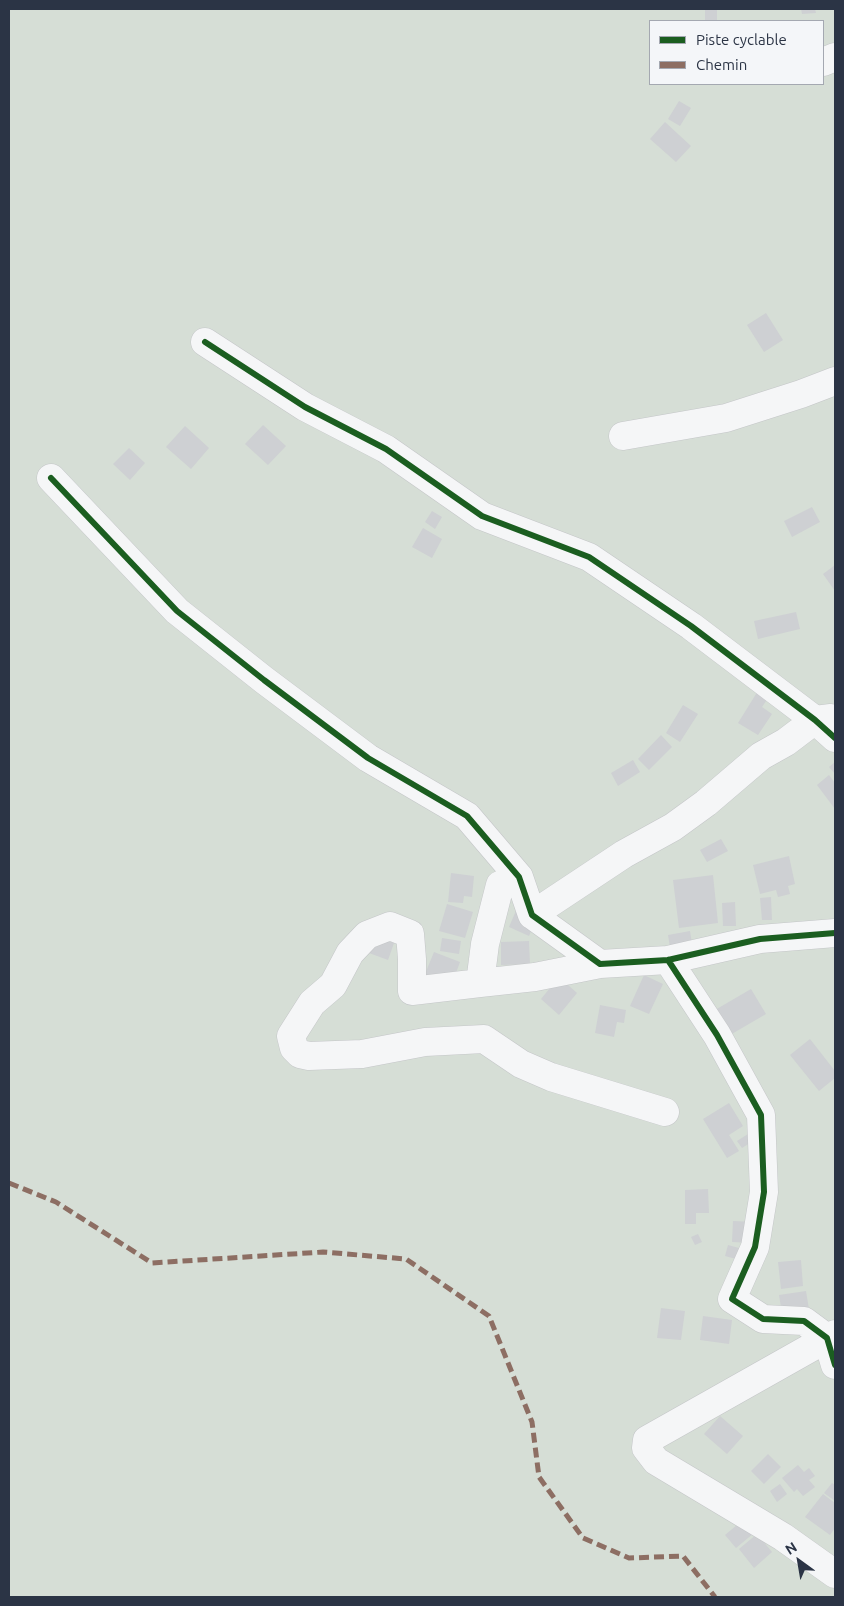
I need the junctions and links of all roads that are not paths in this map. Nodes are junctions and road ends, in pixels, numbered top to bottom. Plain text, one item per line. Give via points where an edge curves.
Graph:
1 (206, 342) dead end
2 (835, 381) edge
3 (623, 436) dead end
4 (51, 478) dead end
5 (825, 719) edge
6 (835, 738) edge
7 (518, 877) junction
8 (532, 916) junction
9 (835, 933) edge
10 (668, 960) junction
11 (600, 964) junction
12 (480, 983) junction
13 (665, 1112) dead end
14 (831, 1336) edge
15 (835, 1365) edge
16 (835, 1574) edge

1 - 5 street via 305,407 386,449 482,516 589,557
2 - 3 street via 726,418
4 - 7 street via 177,611 368,758 467,816
5 - 6 street
5 - 8 street via 761,756 673,827 624,854
7 - 8 street
7 - 12 street via 500,885 485,944
8 - 11 street
9 - 10 street via 760,939
10 - 11 street
10 - 14 street via 717,1035 760,1115 763,1201 755,1247 732,1298 764,1319 804,1321
11 - 12 street
12 - 13 street via 412,991 410,934 390,926 367,935 350,953 333,985 312,1002 291,1036 294,1048 309,1056 362,1054 425,1042 484,1039 521,1064 551,1077
14 - 15 street
14 - 16 street via 647,1440 646,1448 656,1461 783,1537

